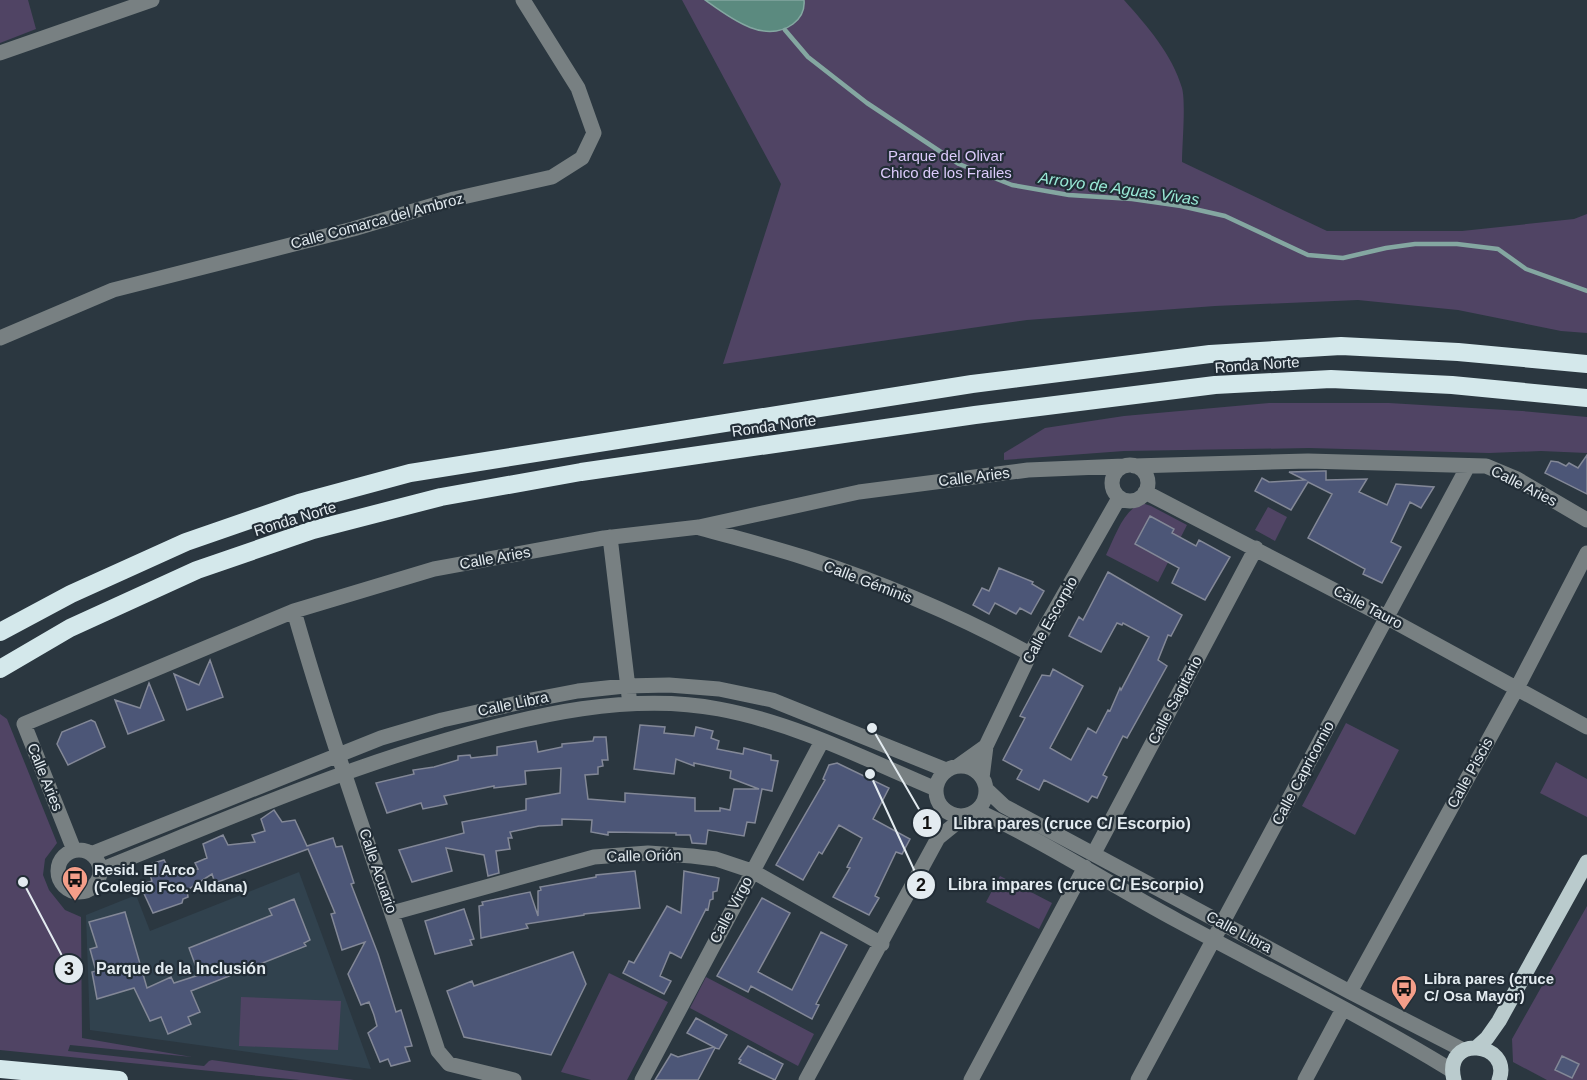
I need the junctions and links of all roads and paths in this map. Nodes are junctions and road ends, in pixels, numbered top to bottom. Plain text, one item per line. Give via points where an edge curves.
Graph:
1 (152, 0) edge
2 (523, 0) edge
3 (0, 53) edge
4 (0, 338) edge
5 (1587, 364) edge
6 (1587, 398) edge
7 (1129, 466) junction
8 (1468, 466) junction
9 (1145, 492) junction
10 (1119, 498) junction
11 (1587, 520) edge
12 (699, 527) junction
13 (610, 537) junction
14 (1256, 548) junction
15 (1587, 553) edge
16 (294, 611) junction
17 (1386, 616) junction
18 (0, 632) edge
19 (1030, 654) junction
20 (0, 669) edge
21 (628, 686) junction
22 (1517, 688) junction
23 (630, 705) junction
24 (1587, 727) edge
25 (822, 741) junction
26 (986, 746) junction
27 (339, 754) junction
28 (952, 768) junction
29 (344, 773) junction
30 (985, 784) junction
31 (937, 796) junction
32 (972, 813) junction
33 (938, 838) junction
34 (74, 850) junction
35 (1094, 853) junction
36 (91, 854) junction
37 (1587, 862) edge
38 (1085, 867) junction
39 (100, 870) junction
40 (752, 871) junction
41 (392, 913) junction
42 (1223, 924) junction
43 (1215, 939) junction
44 (882, 944) junction
45 (1350, 992) junction
46 (1343, 1009) junction
47 (1470, 1048) junction
48 (0, 1069) edge
49 (1453, 1075) edge
50 (33, 1076) edge
51 (1504, 1078) edge
52 (119, 1080) edge
53 (514, 1080) edge
54 (642, 1080) edge
55 (806, 1080) edge
56 (971, 1080) edge
57 (1138, 1080) edge
58 (1305, 1080) edge

1 - 3 street
2 - 4 street, Calle Comarca del Ambroz via 578,88 594,133 582,158 552,177 454,199 353,229 112,290
5 - 18 highway, Ronda Norte via 1341,346 1210,354 972,384 410,473 299,502 186,542 71,594
6 - 20 highway, Ronda Norte via 1331,379 1227,384 975,415 580,472 441,497 313,530 197,570 70,628
7 - 8 street, Calle Aries via 1308,461
7 - 9 street via 1146,475
7 - 10 street via 1115,473 1112,483
7 - 12 street, Calle Aries via 1028,470 859,492
8 - 11 street, Calle Aries via 1486,466 1517,479
8 - 17 street, Calle Capricornio
9 - 10 street via 1131,501
9 - 14 street, Calle Tauro
10 - 19 street, Calle Escorpio
12 - 13 street, Calle Aries
12 - 19 street, Calle Géminis via 807,558 898,593
13 - 16 street, Calle Aries via 434,569
13 - 21 street
14 - 17 street, Calle Tauro
14 - 35 street, Calle Sagitario
15 - 22 street, Calle Piscis
16 - 27 street, Calle Acuario
16 - 34 street, Calle Aries via 24,724
17 - 22 street, Calle Tauro
17 - 42 street, Calle Capricornio
19 - 26 street, Calle Escorpio
21 - 23 street
21 - 27 street, Calle Libra via 578,691 442,720
21 - 28 street, Calle Libra via 719,689 772,700
22 - 24 street, Calle Tauro
22 - 45 street, Calle Piscis
23 - 25 street, Calle Libra via 718,709
23 - 29 street, Calle Libra via 578,709 488,728
25 - 31 street, Calle Libra
25 - 40 street, Calle Virgo
26 - 28 street
26 - 30 street
27 - 29 street, Calle Acuario
27 - 36 street, Calle Libra
28 - 30 street via 971,770
28 - 31 street via 938,780
29 - 39 street, Calle Libra
29 - 41 street, Calle Acuario
30 - 32 street via 985,801
30 - 35 street, Calle Libra via 1004,806
31 - 32 street via 950,813
31 - 33 street
32 - 33 street
32 - 38 street, Calle Libra
33 - 44 street
34 - 36 street
34 - 39 street via 62,858 57,872 68,889 88,890 97,882
35 - 42 street, Calle Libra
36 - 39 street
37 - 47 main road via 1499,1021 1487,1038
38 - 43 street, Calle Libra
38 - 56 street
40 - 41 street, Calle Orión via 692,856 648,853 594,857
40 - 44 street, Calle Orión
40 - 54 street, Calle Virgo
41 - 53 street, Calle Acuario via 438,1051 449,1064
42 - 43 street, Calle Capricornio
42 - 45 street, Calle Libra
43 - 46 street, Calle Libra
43 - 57 street, Calle Capricornio
44 - 55 street
45 - 47 street, Calle Libra
46 - 49 street, Calle Libra
46 - 58 street
47 - 49 main road via 1456,1056
47 - 51 main road via 1491,1051
48 - 50 highway
50 - 52 highway

